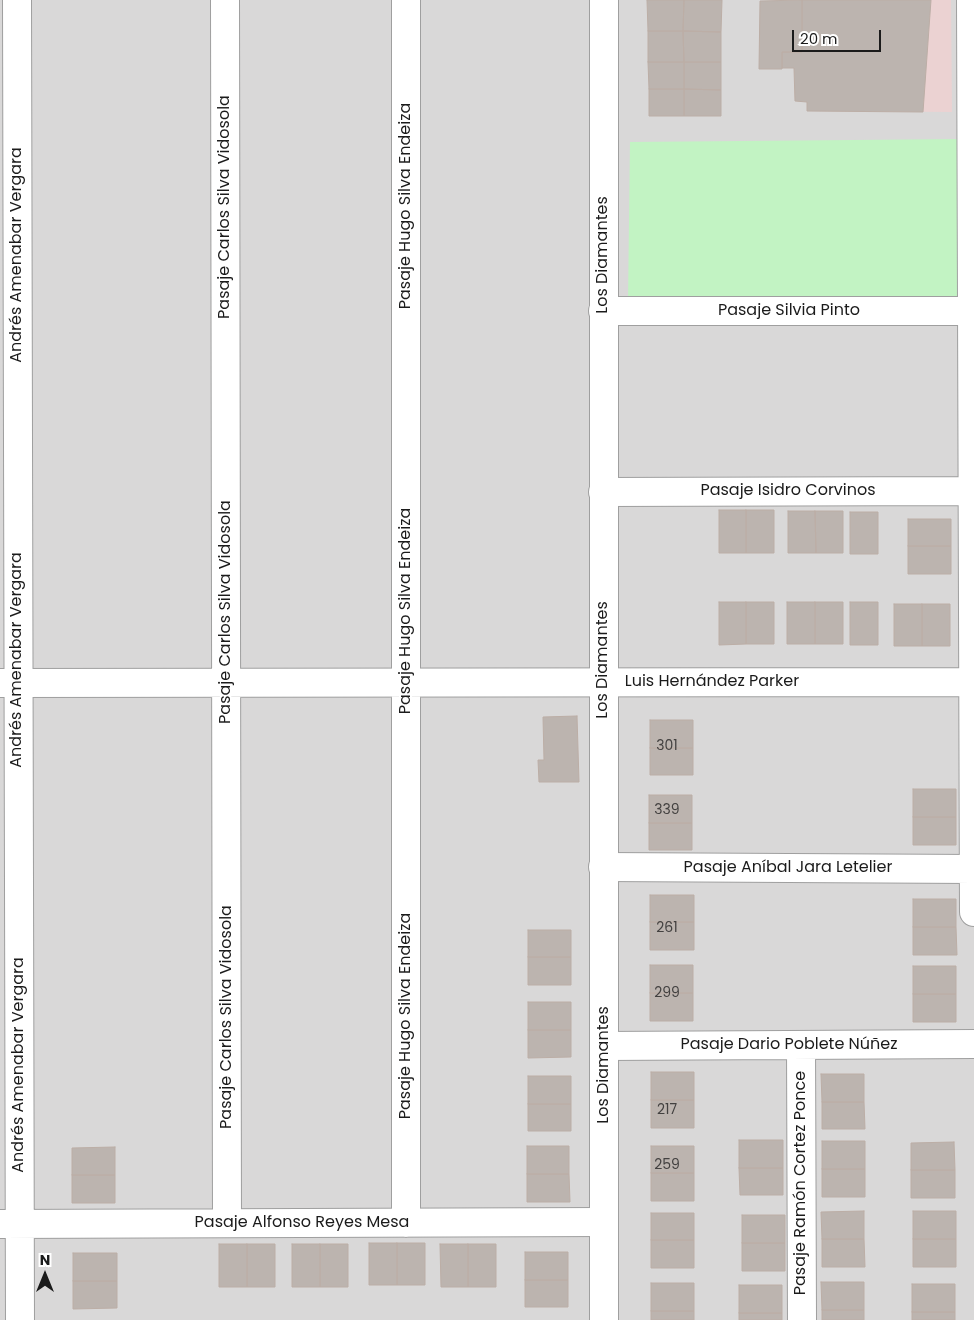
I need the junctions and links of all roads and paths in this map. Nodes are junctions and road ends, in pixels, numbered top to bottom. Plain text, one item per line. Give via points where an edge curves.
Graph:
1 (17, 0) edge
2 (225, 0) edge
3 (406, 0) edge
4 (604, 0) edge
5 (971, 0) edge
6 (973, 136) edge
7 (603, 311) junction
8 (973, 311) edge
9 (8, 344) edge
10 (973, 490) edge
11 (603, 492) junction
12 (974, 682) edge
13 (9, 683) edge
14 (226, 683) junction
15 (406, 683) junction
16 (603, 683) junction
17 (603, 867) junction
18 (974, 869) edge
19 (9, 870) edge
20 (974, 912) edge
21 (974, 1044) edge
22 (801, 1045) junction
23 (604, 1046) junction
24 (9, 1047) edge
25 (604, 1222) junction
26 (227, 1223) junction
27 (406, 1223) junction
28 (10, 1224) edge
29 (20, 1320) edge
30 (604, 1320) edge
31 (802, 1320) edge

1 - 9 street, Andrés Amenabar Vergara
2 - 14 street, Pasaje Carlos Silva Vidosola
3 - 15 street, Pasaje Hugo Silva Endeiza
4 - 7 street, Los Diamantes
5 - 6 street
6 - 8 street
7 - 8 street, Pasaje Silvia Pinto
7 - 11 street, Los Diamantes
8 - 10 street
9 - 13 street, Andrés Amenabar Vergara
10 - 11 street, Pasaje Isidro Corvinos
10 - 12 street
11 - 16 street, Los Diamantes
12 - 16 street, Luis Hernández Parker
12 - 18 street
13 - 14 street, Luis Hernández Parker
13 - 19 street, Andrés Amenabar Vergara
14 - 15 street, Luis Hernández Parker
14 - 26 street, Pasaje Carlos Silva Vidosola
15 - 16 street, Luis Hernández Parker
15 - 27 street, Pasaje Hugo Silva Endeiza
16 - 17 street, Los Diamantes
17 - 18 street, Pasaje Aníbal Jara Letelier
17 - 23 street, Los Diamantes
18 - 20 street
19 - 24 street, Andrés Amenabar Vergara
21 - 22 street, Pasaje Dario Poblete Núñez
22 - 23 street, Pasaje Dario Poblete Núñez
22 - 31 street, Pasaje Ramón Cortez Ponce
23 - 25 street, Los Diamantes
24 - 28 street, Andrés Amenabar Vergara
25 - 27 street, Pasaje Alfonso Reyes Mesa
25 - 30 street, Los Diamantes
26 - 27 street, Pasaje Alfonso Reyes Mesa
26 - 28 street, Pasaje Alfonso Reyes Mesa
28 - 29 street, Andrés Amenabar Vergara

